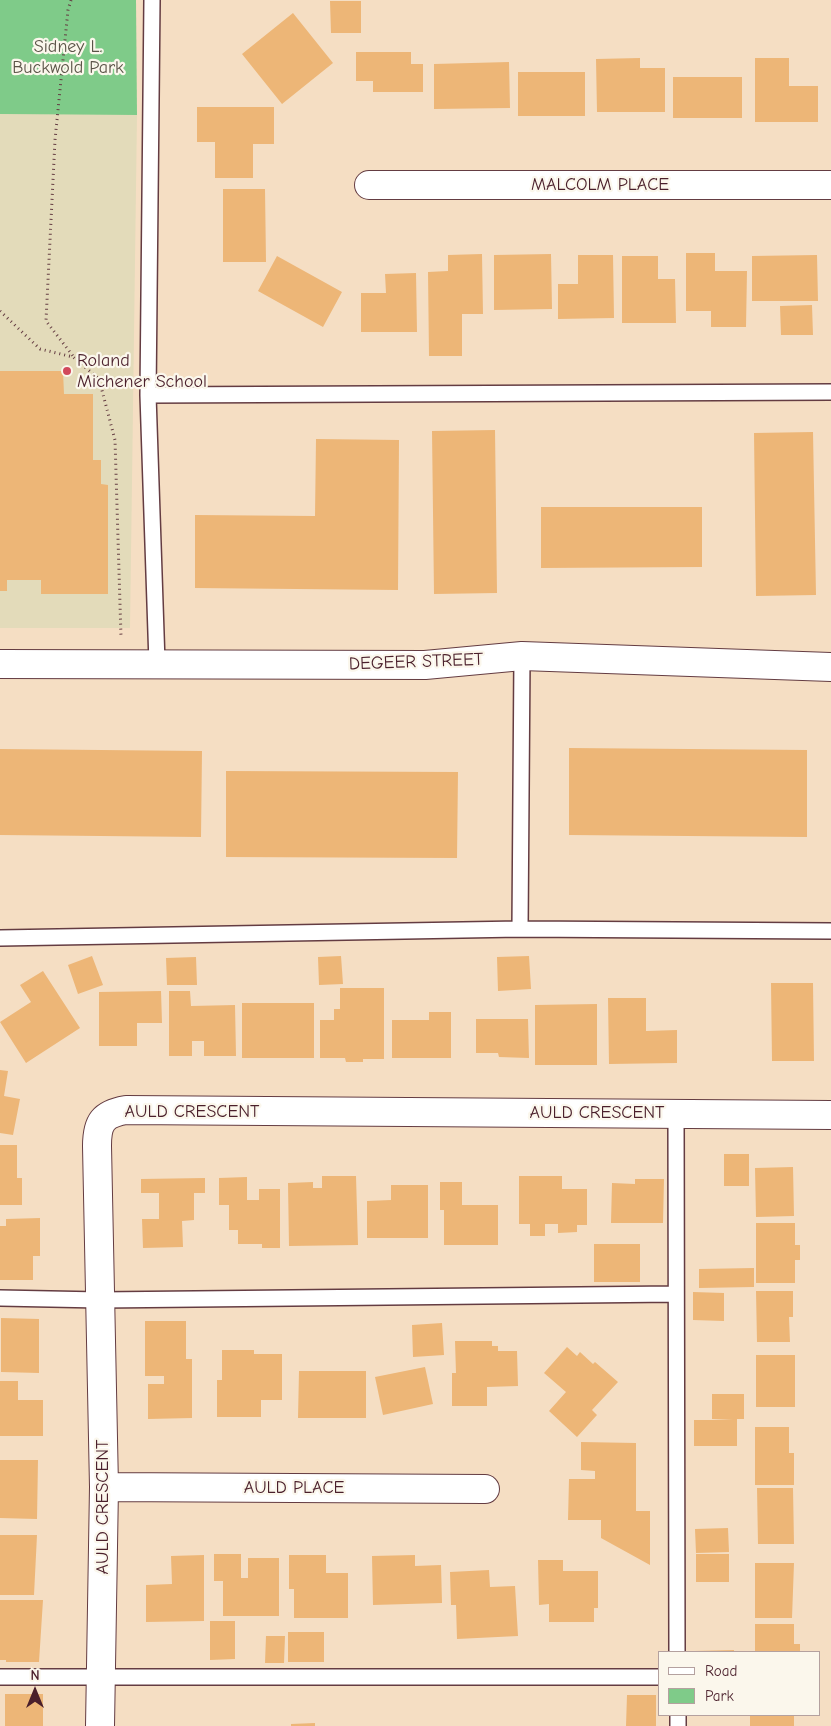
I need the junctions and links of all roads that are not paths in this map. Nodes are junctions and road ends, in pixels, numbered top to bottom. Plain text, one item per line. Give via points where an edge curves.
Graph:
1 (152, 0) edge
2 (369, 185) dead end
3 (831, 185) edge
4 (831, 392) edge
5 (148, 395) junction
6 (522, 656) junction
7 (157, 663) junction
8 (0, 664) edge
9 (831, 667) edge
10 (520, 928) junction
11 (831, 931) edge
12 (0, 938) edge
13 (676, 1113) junction
14 (831, 1115) edge
15 (675, 1294) junction
16 (0, 1298) edge
17 (100, 1300) junction
18 (104, 1488) junction
19 (485, 1489) dead end
20 (677, 1651) edge
21 (0, 1676) edge
22 (101, 1677) junction
23 (658, 1677) edge
24 (100, 1726) edge

1 - 5 lane
2 - 3 street, MALCOLM PLACE
4 - 5 lane
5 - 7 lane
6 - 7 street, DEGEER STREET via 425,665
6 - 9 street, DEGEER STREET
6 - 10 lane
7 - 8 street, DEGEER STREET
10 - 11 lane
10 - 12 lane
13 - 14 street, AULD CRESCENT
13 - 15 lane
13 - 17 street, AULD CRESCENT via 112,1112 97,1132
15 - 17 lane
15 - 20 lane
16 - 17 lane
17 - 18 street, AULD CRESCENT
18 - 19 street, AULD PLACE
18 - 22 street, AULD CRESCENT
21 - 22 lane
22 - 23 lane
22 - 24 street, AULD CRESCENT

